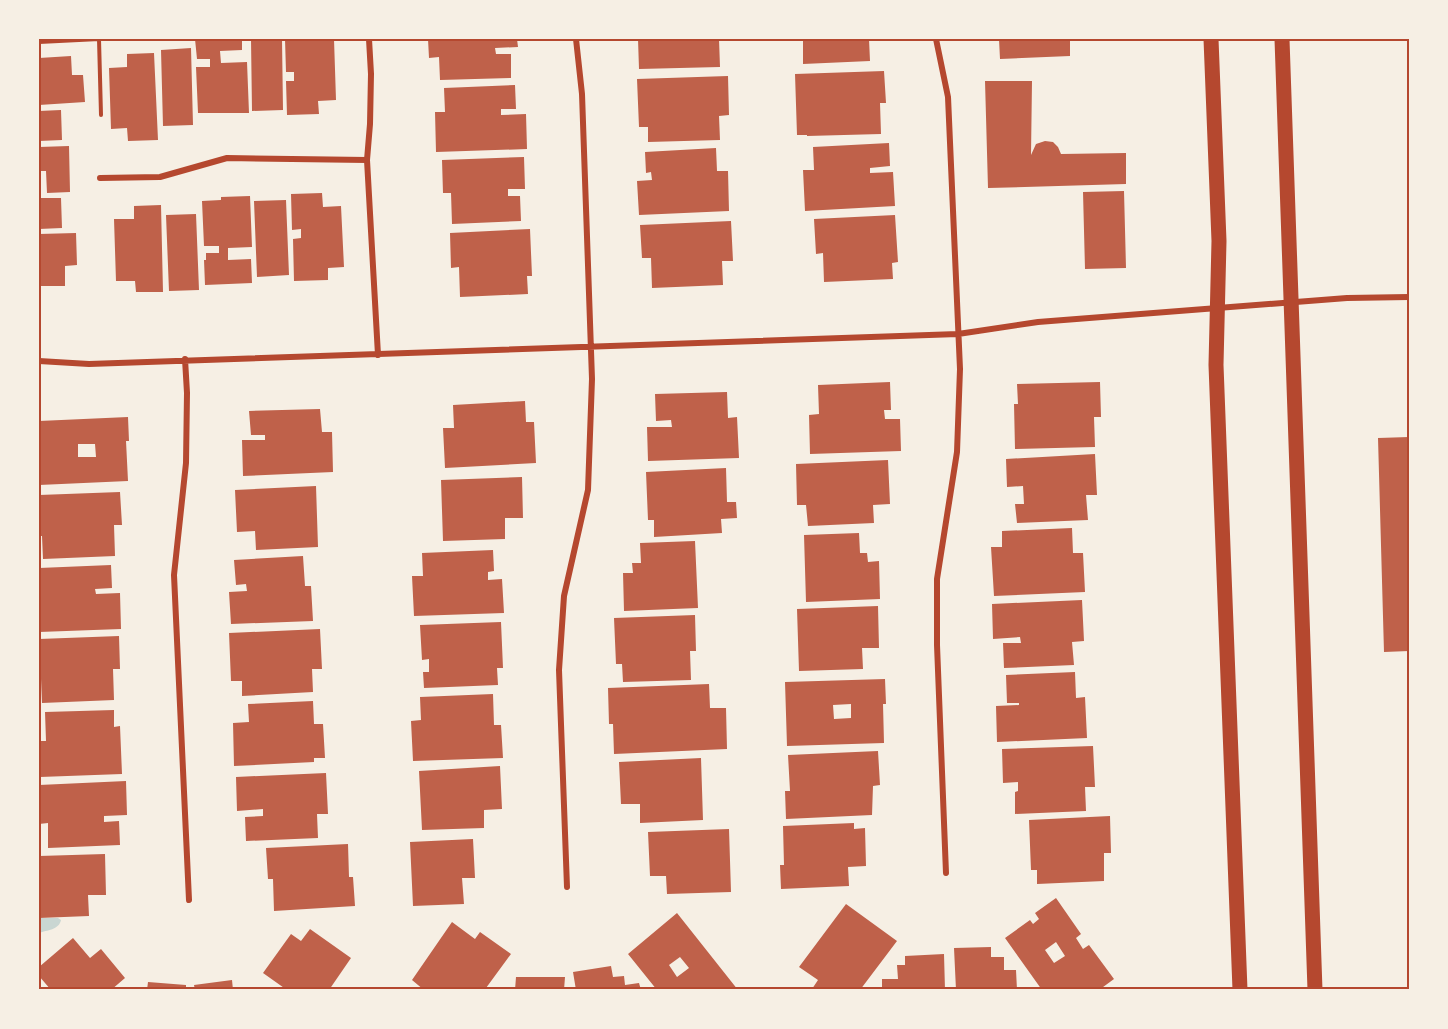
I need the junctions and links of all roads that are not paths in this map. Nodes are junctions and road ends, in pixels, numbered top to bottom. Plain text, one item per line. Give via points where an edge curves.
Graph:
1 (369, 39) edge
2 (576, 39) edge
3 (936, 39) edge
4 (1210, 39) edge
5 (1282, 39) edge
6 (367, 160) junction
7 (100, 178) dead end
8 (1409, 297) edge
9 (1292, 303) junction
10 (1217, 309) junction
11 (958, 334) junction
12 (592, 347) junction
13 (378, 355) junction
14 (185, 359) junction
15 (39, 361) edge
16 (946, 873) dead end
17 (567, 887) dead end
18 (189, 900) dead end
19 (1240, 990) edge
20 (1315, 990) edge

1 - 6 street via 371,114
2 - 12 street via 582,94
3 - 11 street via 948,97
4 - 10 main road via 1219,234
5 - 9 main road
6 - 7 street via 227,158 160,177
6 - 13 street
8 - 9 street
9 - 10 street
9 - 20 main road
10 - 11 street via 1038,322
10 - 19 main road
11 - 12 street
11 - 16 street via 957,452 937,579
12 - 13 street
12 - 17 street via 588,490 564,596 559,670
13 - 14 street
14 - 15 street via 89,364
14 - 18 street via 186,463 174,575

